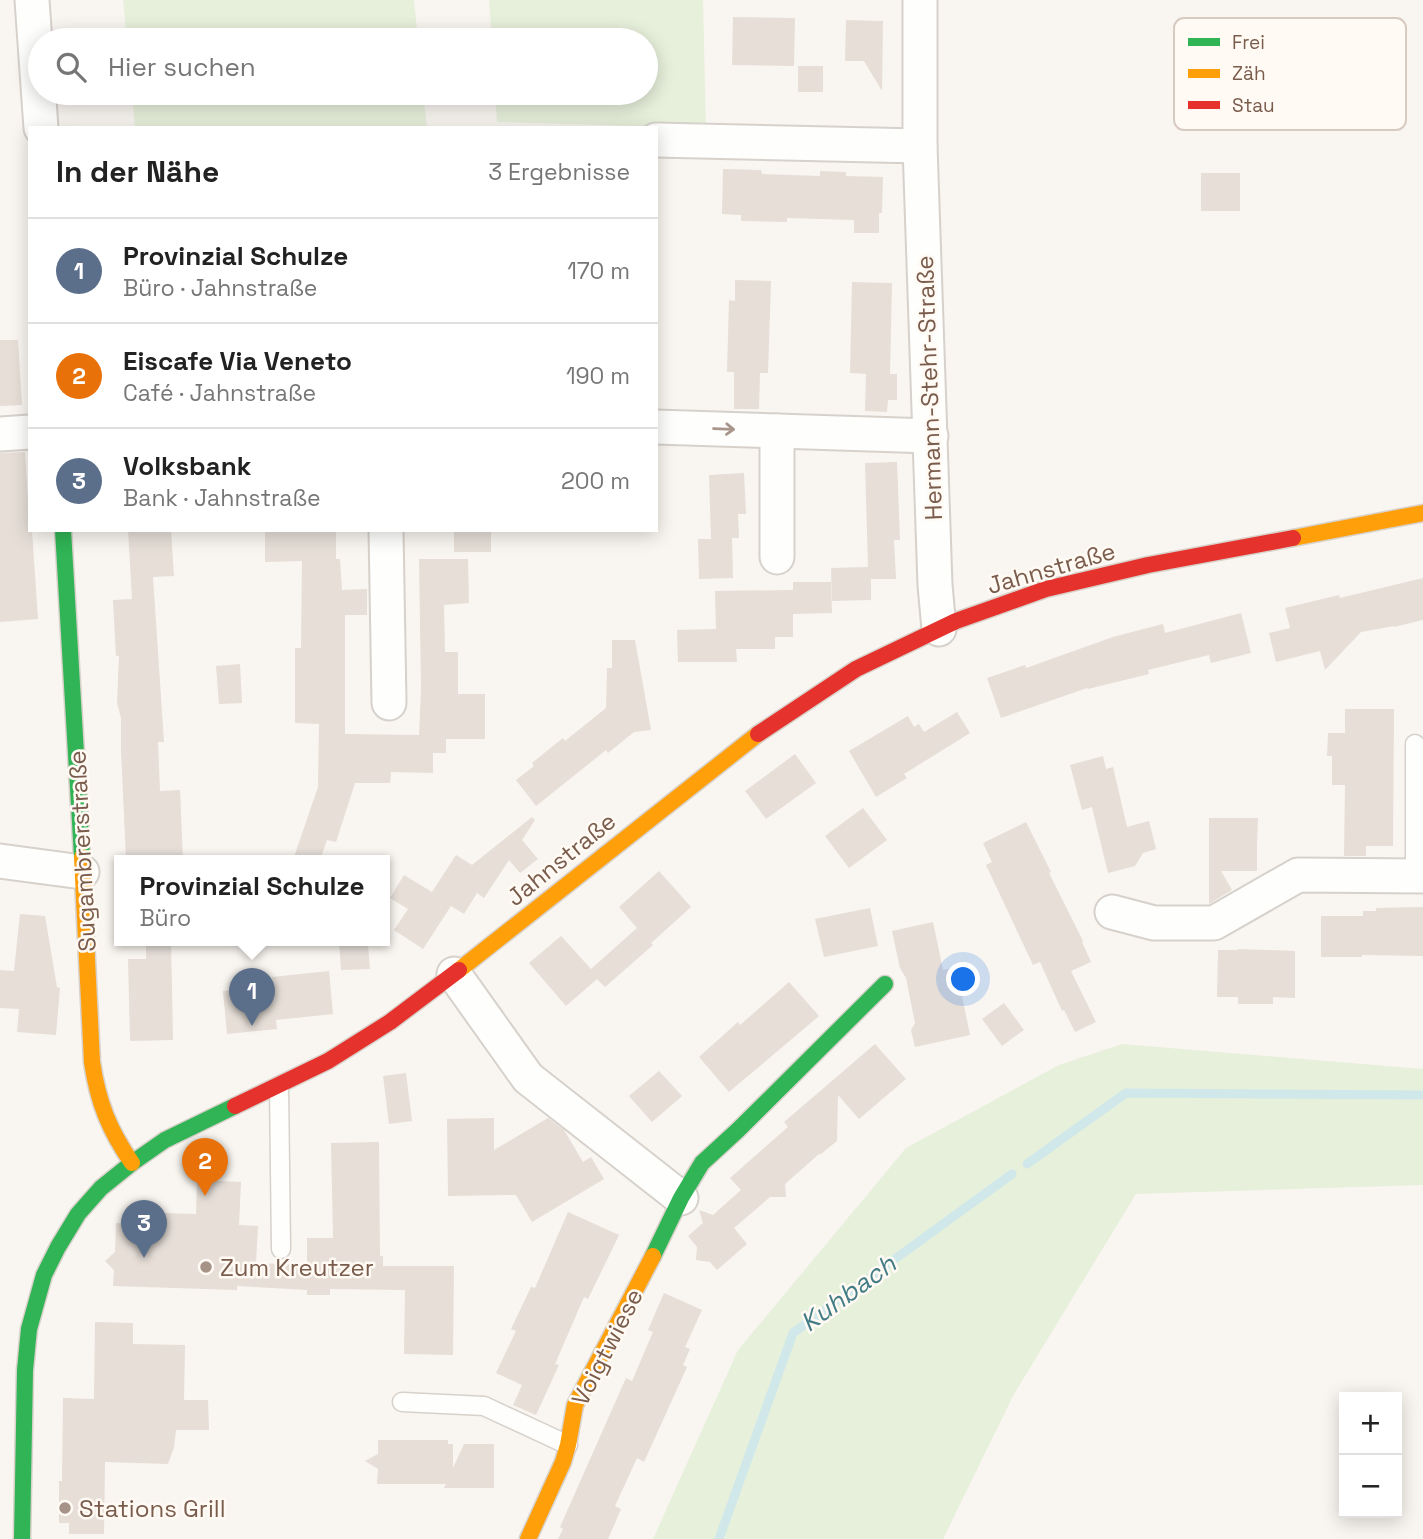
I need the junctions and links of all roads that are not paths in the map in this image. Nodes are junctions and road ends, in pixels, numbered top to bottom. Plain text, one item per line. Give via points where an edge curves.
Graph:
1 (32, 0) edge
2 (920, 0) edge
3 (34, 28) edge
4 (39, 105) edge
5 (41, 126) edge
6 (658, 140) edge
7 (920, 146) junction
8 (658, 427) edge
9 (777, 431) junction
10 (28, 432) edge
11 (0, 434) edge
12 (931, 436) junction
13 (1423, 513) edge
14 (63, 532) edge
15 (386, 532) edge
16 (777, 557) dead end
17 (939, 629) junction
18 (388, 704) dead end
19 (1415, 744) dead end
20 (0, 861) edge
21 (82, 872) junction
22 (1419, 876) edge
23 (1112, 912) dead end
24 (454, 974) junction
25 (886, 984) dead end
26 (279, 1086) junction
27 (132, 1163) junction
28 (681, 1198) junction
29 (281, 1249) dead end
30 (402, 1402) dead end
31 (568, 1445) junction
32 (22, 1539) edge
33 (528, 1539) edge

1 - 3 street
2 - 7 street, Hermann-Stehr-Straße
4 - 5 street
6 - 7 street
7 - 12 street, Hermann-Stehr-Straße
8 -> 9 street
9 - 12 street
9 - 16 street
10 - 11 street
12 - 17 street, Hermann-Stehr-Straße
13 - 17 main road, Jahnstraße via 1046,589
14 - 21 main road, Sugambrerstraße
15 - 18 street
17 - 24 main road, Jahnstraße via 856,669 745,743
19 - 22 lane
20 - 21 street
21 - 27 main road, Sugambrerstraße via 95,1088 111,1133
22 - 23 street via 1298,874 1214,923 1154,923
24 - 26 main road, Jahnstraße via 390,1022
24 - 28 street via 528,1078
25 - 28 main road, Voigtwiese via 702,1163
26 - 27 main road, Jahnstraße via 165,1139
26 - 29 lane
27 - 32 main road, Jahnstraße via 78,1214 38,1295 25,1370
28 - 31 main road, Voigtwiese via 575,1405
30 - 31 lane via 484,1406
31 - 33 main road, Voigtwiese

